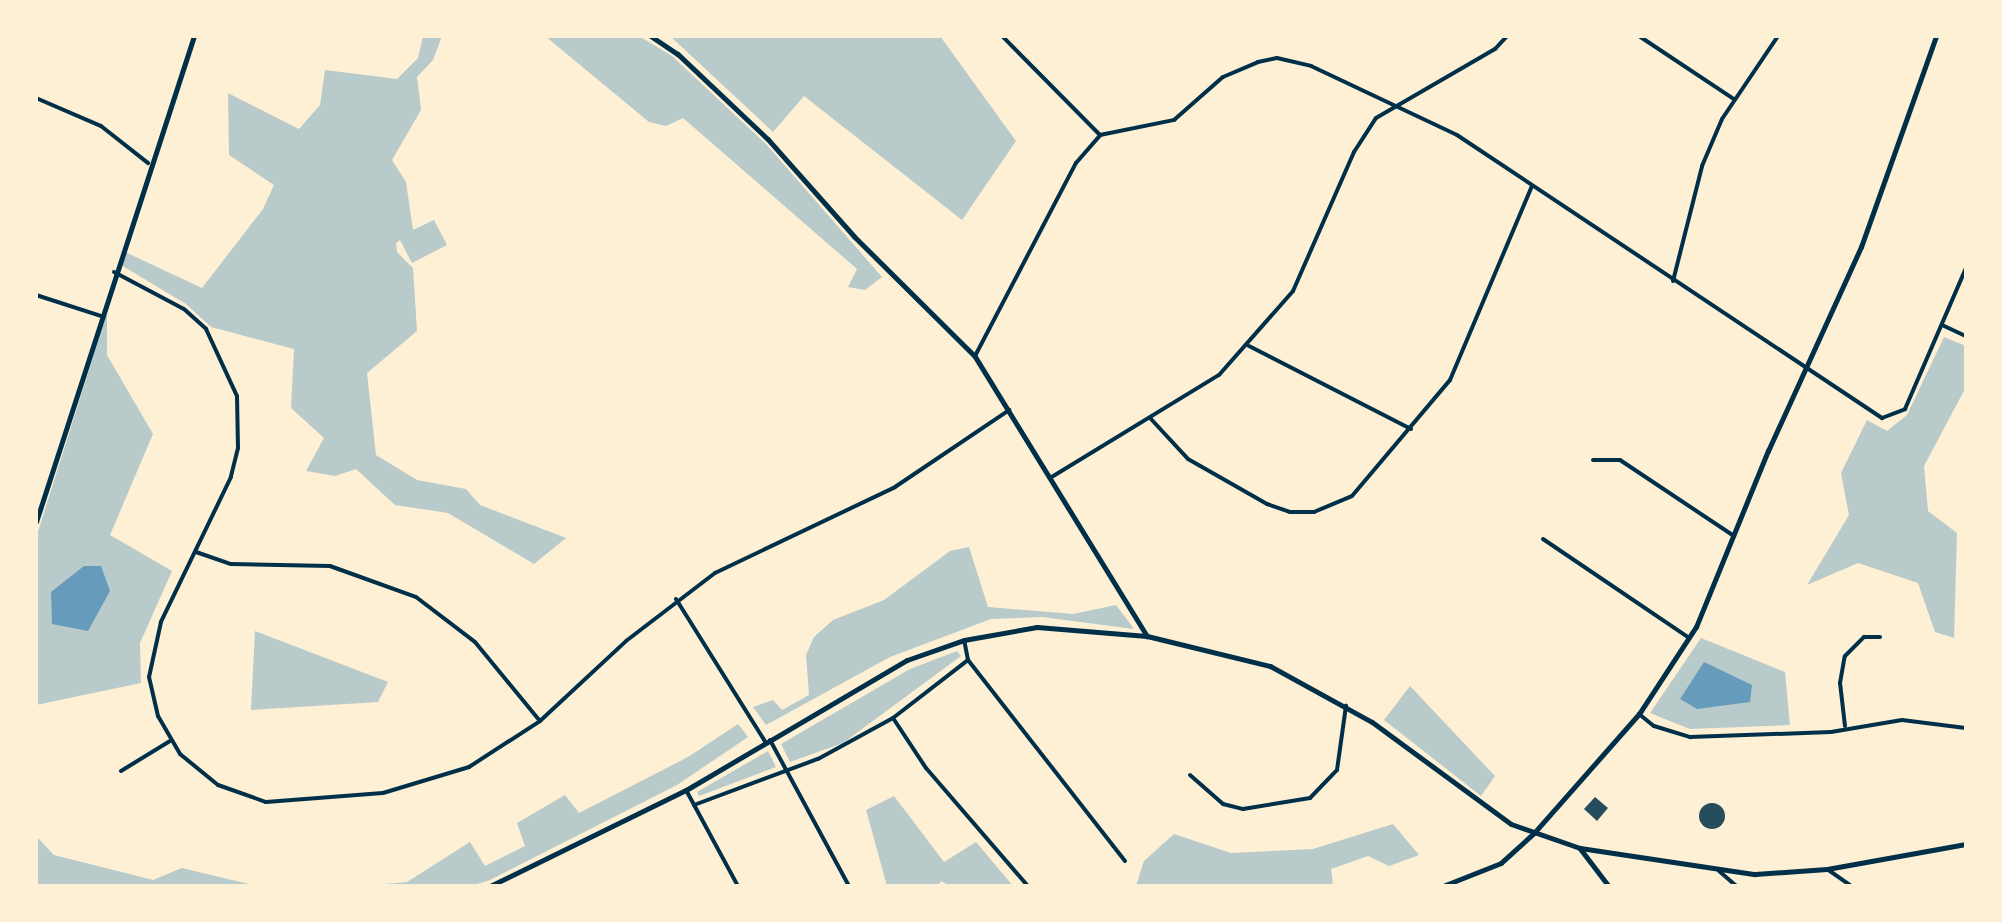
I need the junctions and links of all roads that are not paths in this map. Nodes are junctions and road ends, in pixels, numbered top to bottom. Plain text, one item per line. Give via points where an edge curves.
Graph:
1 (194, 36) edge
2 (651, 36) edge
3 (1002, 36) edge
4 (1507, 36) edge
5 (1640, 36) edge
6 (1778, 36) edge
7 (1936, 36) edge
8 (36, 98) edge
9 (1734, 99) junction
10 (1394, 104) junction
11 (1100, 135) junction
12 (148, 163) junction
13 (1532, 186) junction
14 (1966, 268) edge
15 (114, 272) junction
16 (1673, 281) junction
17 (36, 295) edge
18 (101, 315) junction
19 (1942, 325) junction
20 (1966, 336) edge
21 (1249, 346) junction
22 (975, 356) junction
23 (1804, 371) junction
24 (1009, 410) junction
25 (1152, 419) junction
26 (1411, 429) junction
27 (1593, 460) dead end
28 (1049, 478) junction
29 (36, 522) edge
30 (1734, 536) junction
31 (1543, 539) dead end
32 (196, 552) junction
33 (676, 599) junction
34 (1147, 636) junction
35 (1689, 638) junction
36 (1880, 638) dead end
37 (964, 640) junction
38 (968, 660) junction
39 (1346, 705) junction
40 (1639, 714) junction
41 (893, 718) junction
42 (540, 721) junction
43 (1845, 726) junction
44 (1966, 728) edge
45 (170, 741) junction
46 (768, 742) junction
47 (788, 770) junction
48 (121, 771) dead end
49 (1190, 775) dead end
50 (686, 790) junction
51 (694, 805) junction
52 (1534, 833) junction
53 (1966, 844) edge
54 (1581, 848) junction
55 (1125, 861) dead end
56 (1827, 869) junction
57 (1719, 871) junction
58 (490, 886) edge
59 (738, 886) edge
60 (849, 886) edge
61 (1028, 886) edge
62 (1443, 886) edge
63 (1609, 886) edge
64 (1736, 886) edge
65 (1851, 886) edge

1 - 12 street
2 - 22 street via 678,54 768,139 854,236
3 - 11 street
4 - 10 street via 1479,59
5 - 9 street
6 - 9 street
7 - 23 street via 1862,243
8 - 12 street via 100,126
9 - 16 street via 1702,166
10 - 11 street via 1321,69 1277,58 1223,77 1174,120
10 - 13 street via 1457,135
10 - 21 street via 1364,133 1293,291
11 - 22 street via 1076,162
12 - 15 street
13 - 16 street
13 - 26 street via 1450,380
14 - 19 street
15 - 18 street
15 - 32 street via 184,309 206,329 237,396 238,448 231,477
16 - 23 street
17 - 18 street
18 - 29 street
19 - 20 street
19 - 23 street via 1905,409 1882,418
21 - 25 street via 1204,387
21 - 26 street
22 - 24 street
23 - 30 street
24 - 28 street
24 - 33 street via 895,487 745,555
25 - 26 street via 1195,464 1290,512 1314,512 1352,496
25 - 28 street
27 - 30 street via 1620,460
28 - 34 street
30 - 35 street
31 - 35 street
32 - 42 street via 231,564 330,566 416,597 475,642
32 - 45 street via 161,622 149,677
33 - 42 street
33 - 46 street
34 - 37 main road via 1037,627
34 - 39 main road via 1247,657
35 - 40 street
36 - 43 street via 1858,640 1845,656 1840,683
37 - 38 street
37 - 46 main road via 907,660
38 - 41 street
38 - 55 street
39 - 49 street via 1337,770 1310,798 1243,808 1217,800
39 - 52 main road via 1490,811
40 - 43 street via 1660,729 1690,737 1831,732
40 - 52 street
41 - 47 street
41 - 61 street via 926,768
42 - 45 street via 493,754 443,777 383,793 294,801 266,802 218,785
43 - 44 street via 1902,720
45 - 48 street
46 - 47 street
46 - 50 main road
47 - 51 street
47 - 60 street
50 - 51 street
50 - 58 main road
51 - 59 street
52 - 54 main road
52 - 62 street via 1501,863
53 - 56 main road
54 - 57 main road
54 - 63 street
56 - 57 main road
56 - 65 street
57 - 64 street

